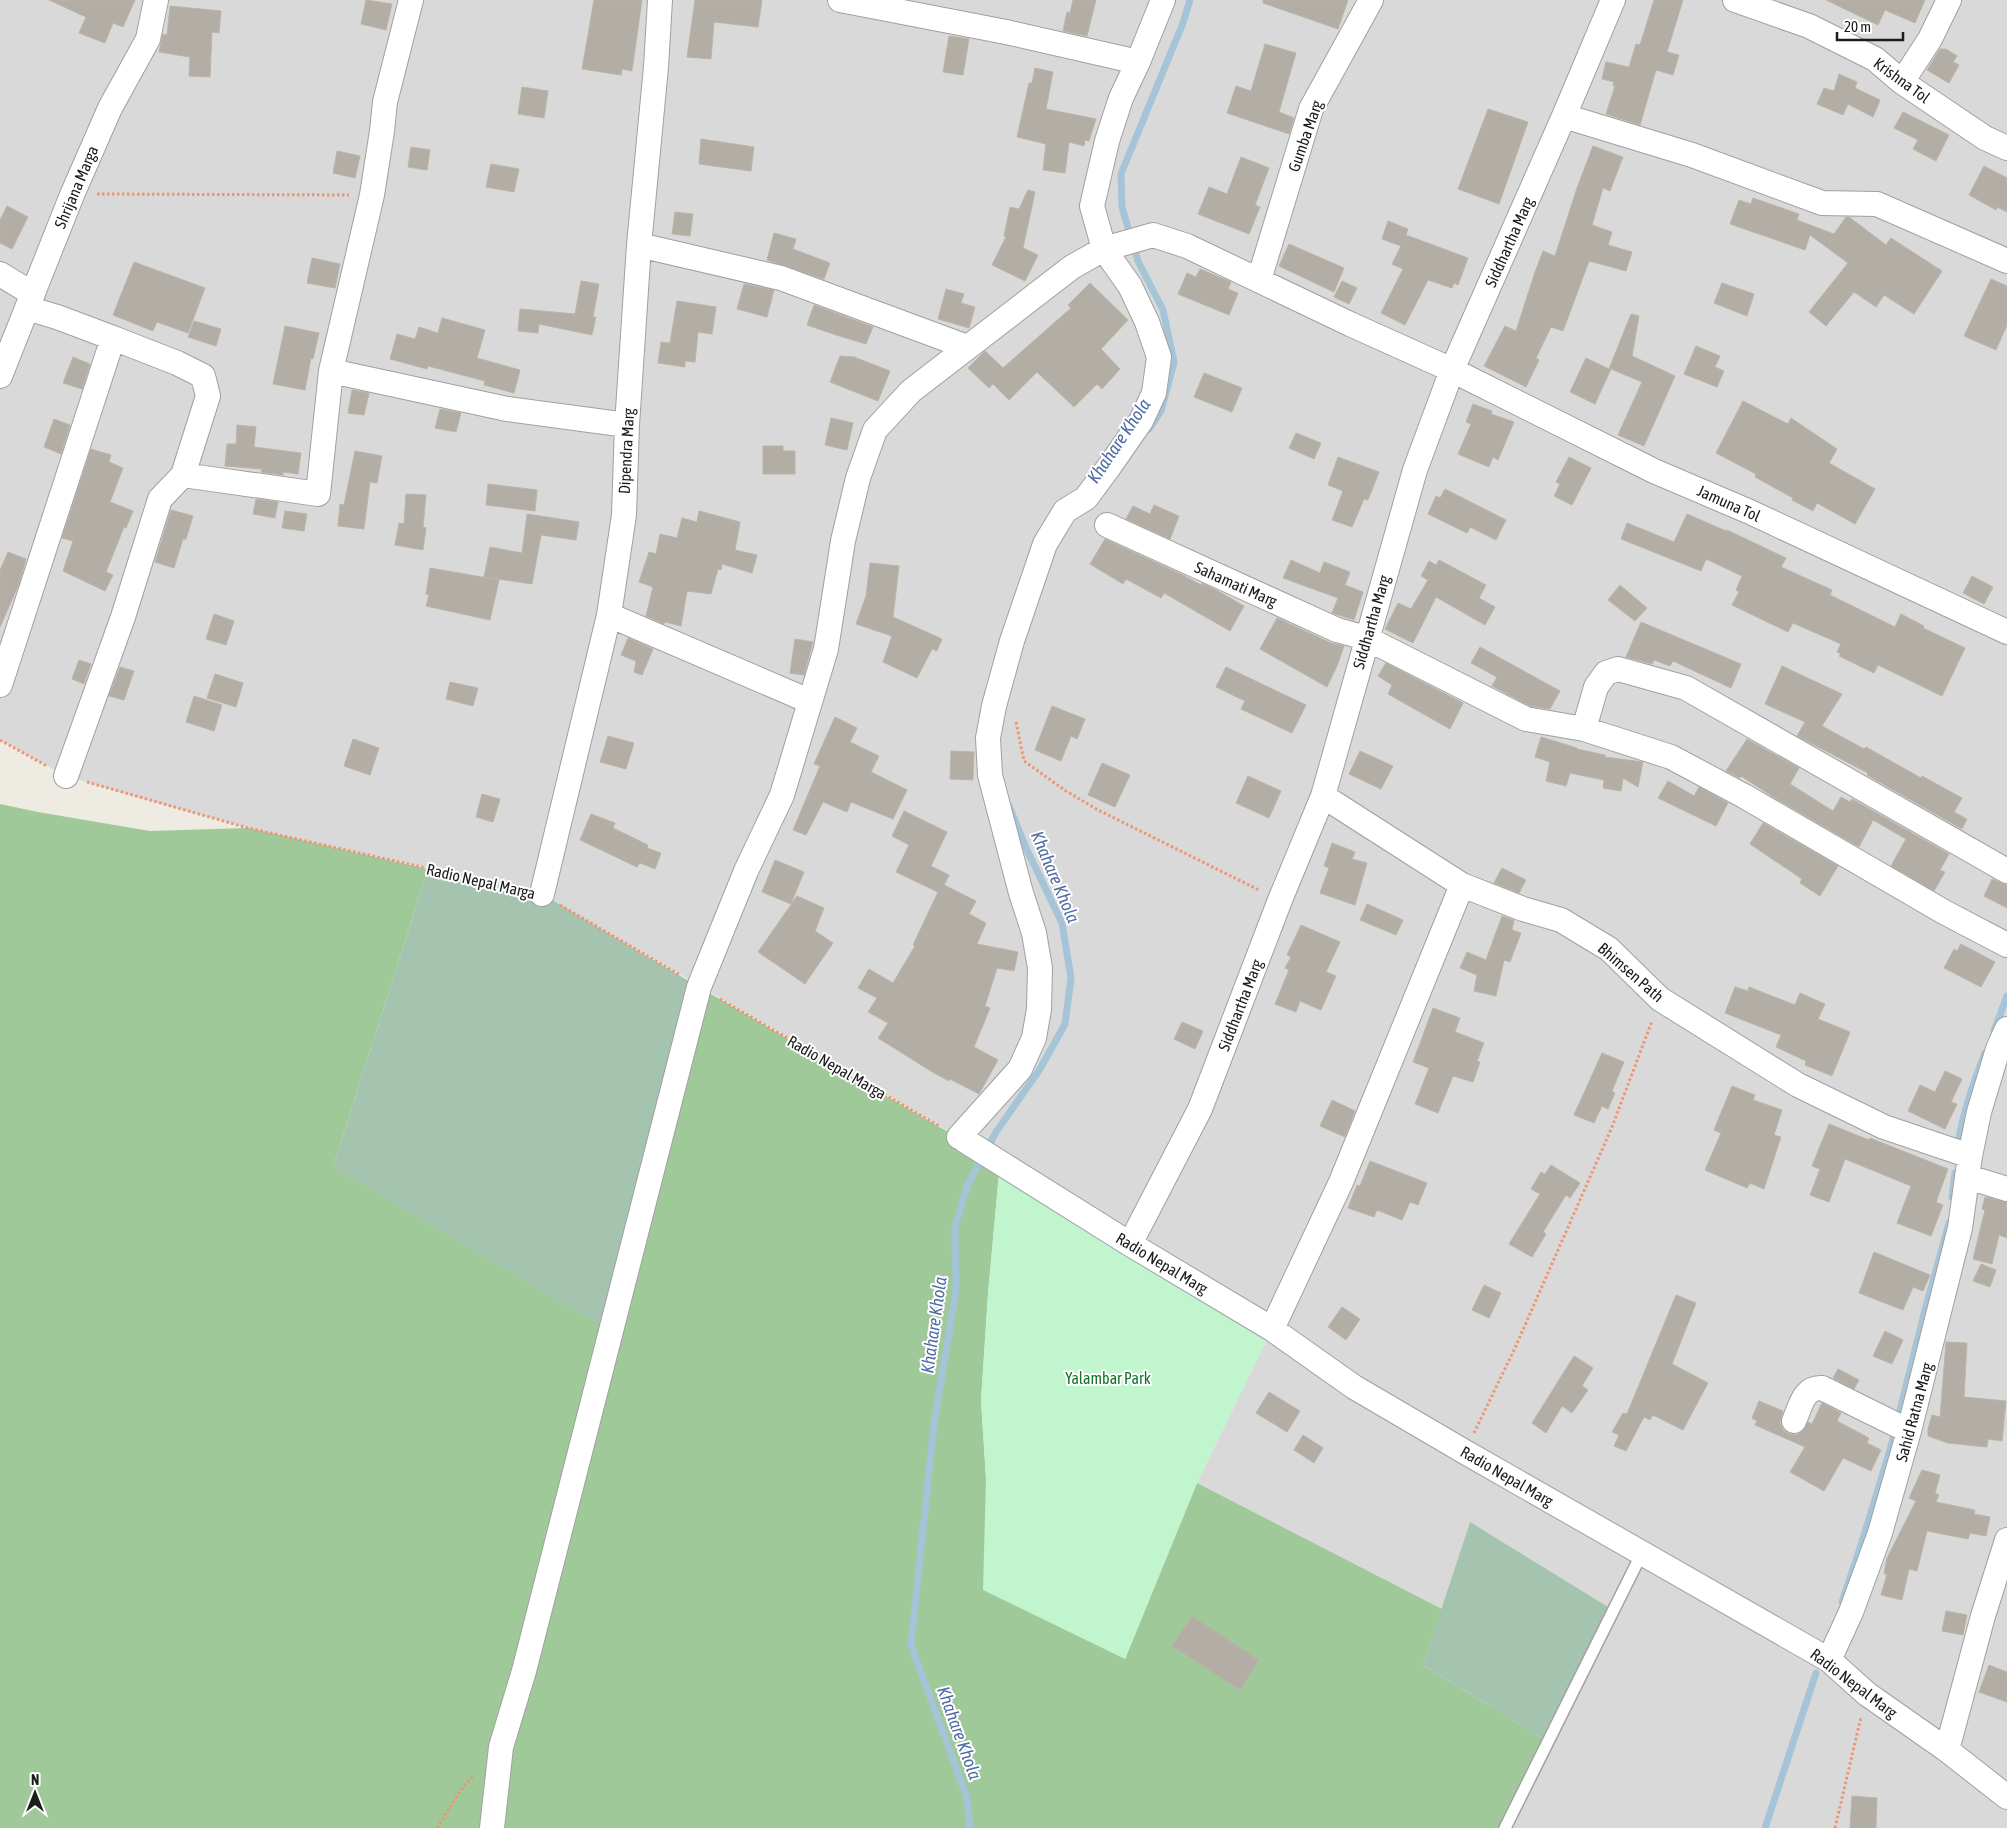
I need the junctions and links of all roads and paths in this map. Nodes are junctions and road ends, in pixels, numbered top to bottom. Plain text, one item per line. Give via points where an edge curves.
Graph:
1 (156, 0) edge
2 (411, 0) edge
3 (660, 0) edge
4 (840, 0) edge
5 (1164, 0) edge
6 (1371, 0) edge
7 (1613, 0) edge
8 (1735, 0) edge
9 (1949, 0) edge
10 (1138, 62) junction
11 (1902, 82) junction
12 (1564, 116) junction
13 (2007, 148) edge
14 (72, 195) junction
15 (372, 195) junction
16 (640, 245) junction
17 (1110, 246) junction
18 (2007, 261) edge
19 (0, 274) edge
20 (1259, 280) junction
21 (30, 301) junction
22 (113, 338) junction
23 (967, 347) junction
24 (1452, 370) junction
25 (331, 371) junction
26 (0, 376) edge
27 (627, 425) junction
28 (183, 475) junction
29 (1107, 526) dead end
30 (609, 615) junction
31 (2007, 632) edge
32 (1366, 638) junction
33 (0, 686) edge
34 (809, 701) junction
35 (1015, 720) dead end
36 (1584, 729) junction
37 (0, 740) edge
38 (66, 776) junction
39 (1323, 796) junction
40 (2007, 871) edge
41 (1462, 885) junction
42 (542, 894) junction
43 (1280, 900) junction
44 (2007, 945) edge
45 (699, 987) junction
46 (1660, 999) junction
47 (2007, 1029) edge
48 (961, 1139) junction
49 (1969, 1167) junction
50 (2007, 1189) edge
51 (1130, 1244) junction
52 (1272, 1329) junction
53 (1794, 1421) dead end
54 (1909, 1431) junction
55 (1465, 1452) junction
56 (2007, 1540) edge
57 (1642, 1553) junction
58 (1829, 1660) junction
59 (1867, 1694) junction
60 (1947, 1750) junction
61 (476, 1774) dead end
62 (2007, 1797) edge
63 (437, 1828) edge
64 (492, 1828) edge
65 (1505, 1828) edge
66 (1835, 1828) edge

1 - 14 street, Shrijana Marga via 148,39 110,108
2 - 15 street via 385,102
3 - 16 street, Dipendra Marg
4 - 10 street
5 - 10 street
6 - 20 street, Gumba Marg via 1311,109
7 - 12 street, Siddhartha Marg
8 - 11 street, Krishna Tol via 1809,26 1875,59
9 - 11 street via 1930,39
10 - 17 street via 1110,132 1092,206
11 - 13 street, Krishna Tol via 1985,138
12 - 18 street via 1692,155 1822,203 1877,204
12 - 24 street, Siddhartha Marg
14 - 15 path
14 - 21 street, Shrijana Marga
15 - 25 street
16 - 23 street via 781,278
16 - 27 street, Dipendra Marg
17 - 20 street, Jamuna Tol via 1154,235 1187,246
17 - 23 street via 1072,267
17 - 48 street via 1148,322 1159,357 1154,393 1141,421 1109,467 1086,498 1065,511 1046,544 1026,597 999,688 988,738 990,775 1034,933 1040,968 1039,1009 1034,1038 1020,1069
19 - 21 street
20 - 24 street, Jamuna Tol
21 - 22 street via 57,317
21 - 26 street, Shrijana Marga
22 - 28 street via 203,376 208,396
22 - 33 street
23 - 34 street via 911,391 875,430 858,478 843,541 826,649
24 - 31 street, Jamuna Tol via 1654,471 1750,512
24 - 32 street, Siddhartha Marg via 1415,470
25 - 27 street via 507,409
25 - 28 street via 318,494
27 - 30 street, Dipendra Marg via 624,515
28 - 38 street via 160,499 123,616
29 - 32 street, Sahamati Marg via 1337,630
30 - 34 street
30 - 42 street, Dipendra Marg
32 - 36 street, Sahamati Marg via 1526,719
32 - 39 street, Siddhartha Marg
34 - 45 street via 782,795 746,871
35 - 43 path via 1024,761 1066,791
36 - 40 street via 1596,687 1606,673 1618,669 1686,688
36 - 44 street, Sahamati Marg via 1671,757
37 - 38 path, Radio Nepal Marga
38 - 42 path, Radio Nepal Marga via 248,828
39 - 41 street, Bhimsen Path
39 - 43 street, Siddhartha Marg
41 - 46 street, Bhimsen Path via 1561,920 1609,949
41 - 52 street via 1340,1182
42 - 45 path, Radio Nepal Marga
43 - 51 street, Siddhartha Marg via 1200,1109
45 - 48 path, Radio Nepal Marga
45 - 64 street via 524,1671 501,1747
46 - 49 street, Bhimsen Path via 1798,1084
46 - 55 path via 1612,1128 1515,1348
47 - 49 street, Sahid Ratna Marg via 1979,1112
48 - 51 street, Radio Nepal Marg
49 - 50 street, Bhimsen Path
49 - 54 street, Sahid Ratna Marg via 1960,1228
51 - 52 street, Radio Nepal Marg
52 - 55 street, Radio Nepal Marg via 1354,1387
53 - 54 street via 1808,1390 1814,1387
54 - 58 street, Sahid Ratna Marg via 1880,1533 1851,1612
55 - 57 street, Radio Nepal Marg
56 - 60 street
57 - 58 street, Radio Nepal Marg
57 - 65 lane
58 - 59 street, Radio Nepal Marg
59 - 60 street, Radio Nepal Marg
59 - 66 path
60 - 62 street, Radio Nepal Marg
61 - 63 path via 463,1787

